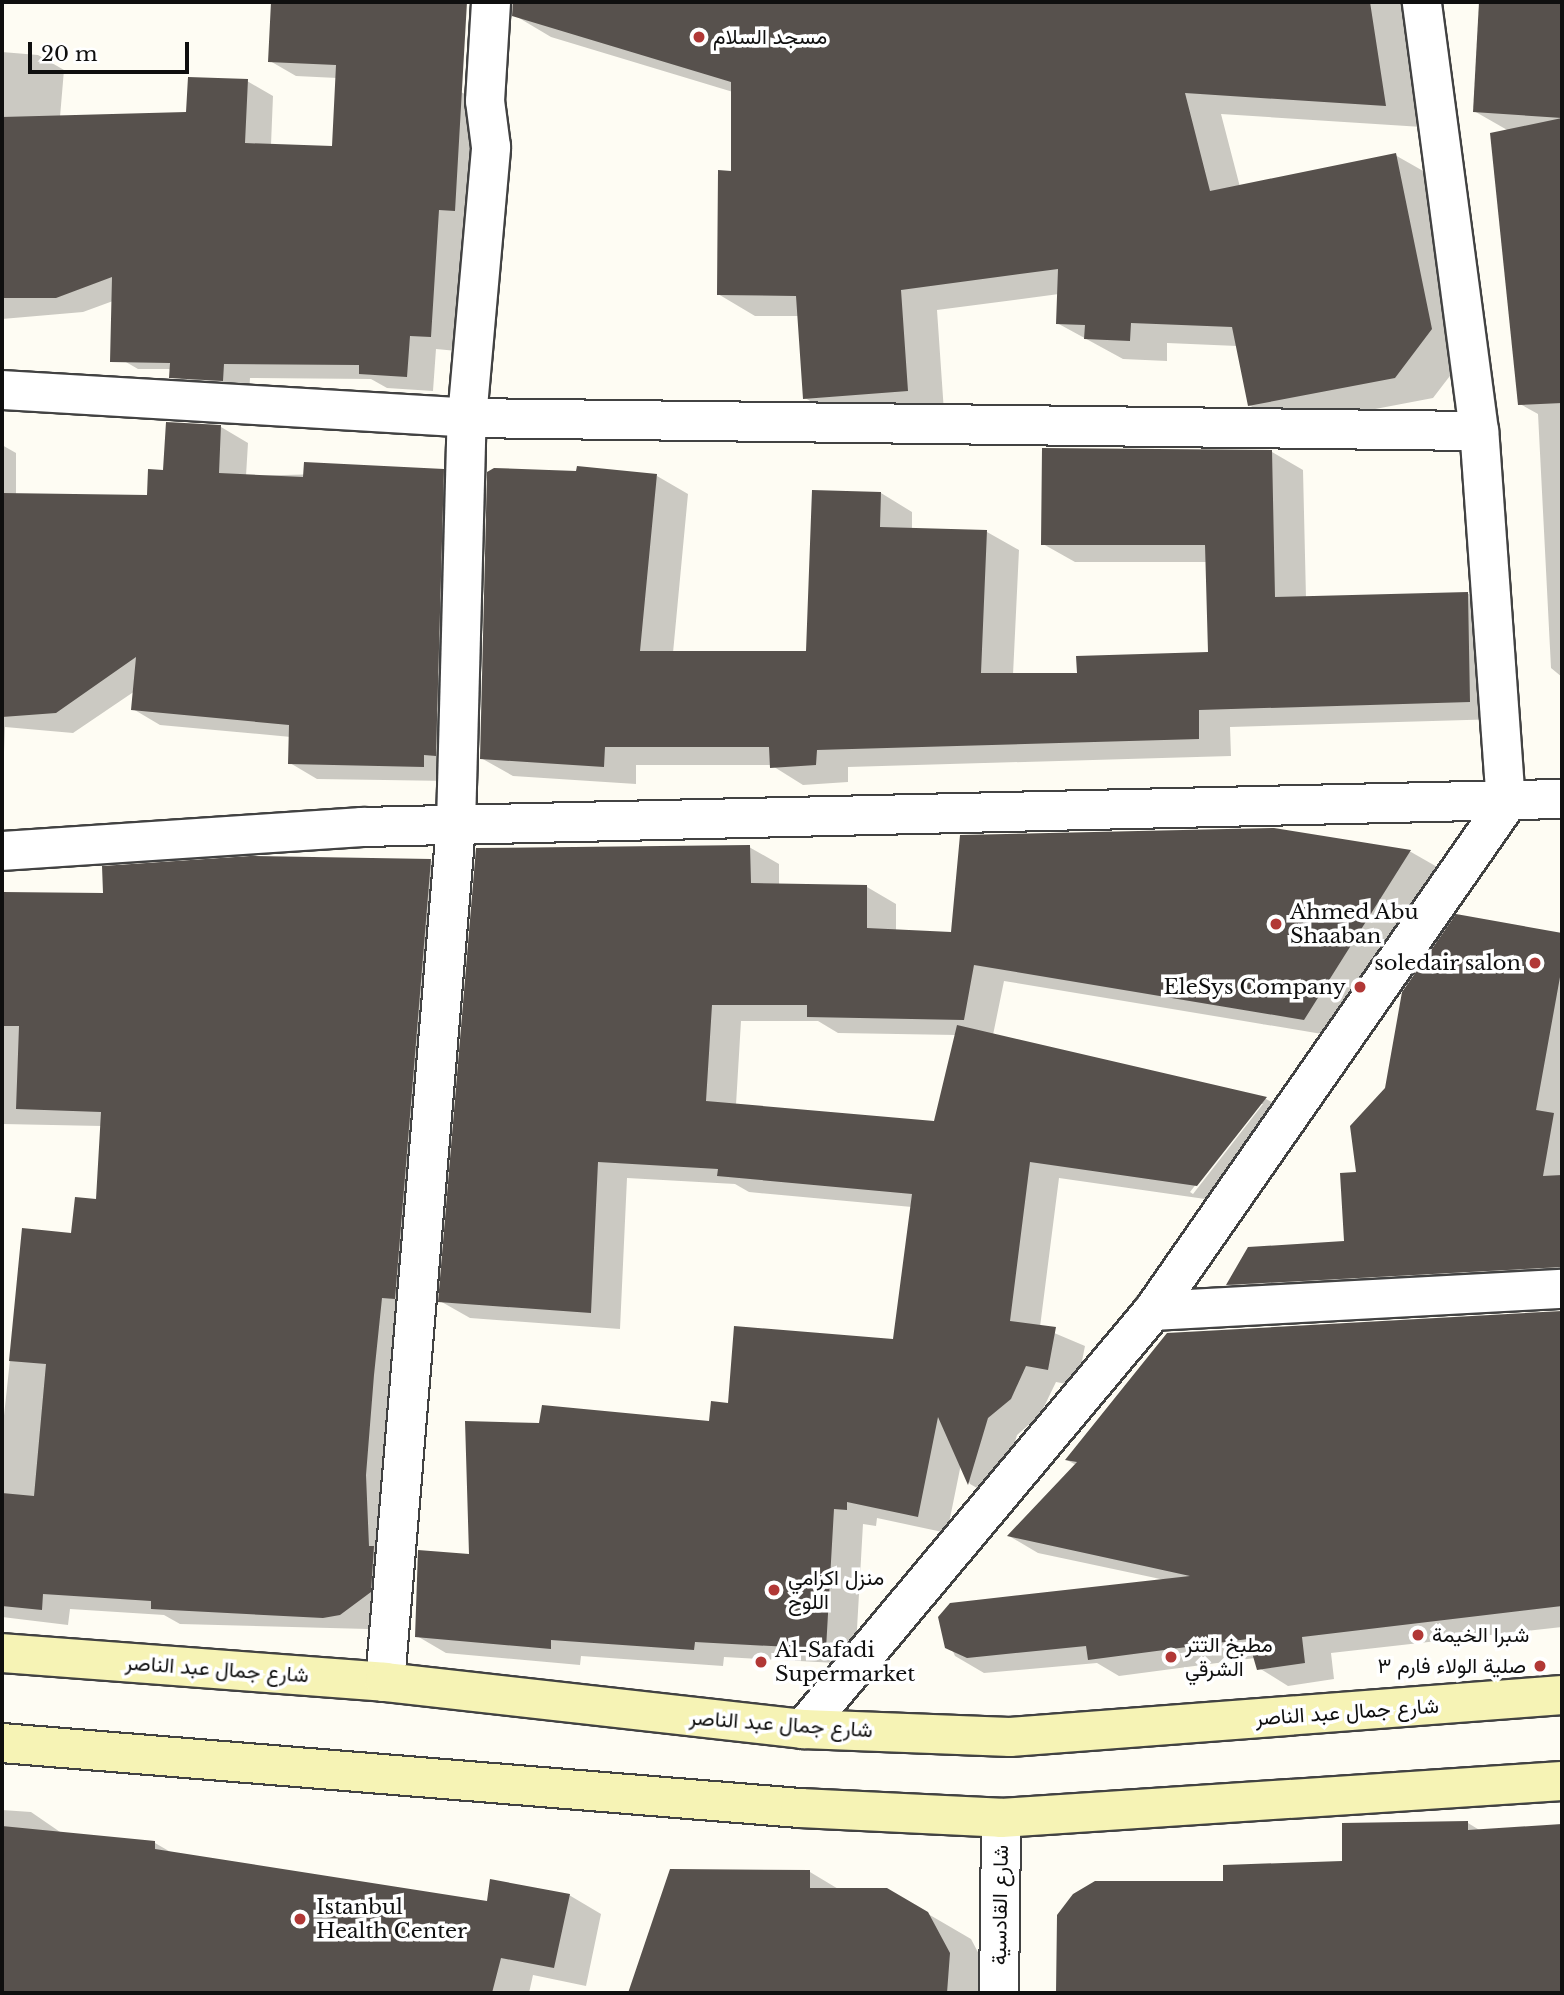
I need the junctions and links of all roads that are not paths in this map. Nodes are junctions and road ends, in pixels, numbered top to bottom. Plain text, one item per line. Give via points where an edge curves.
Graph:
1 (491, 2) edge
2 (1422, 2) edge
3 (2, 390) edge
4 (467, 418) junction
5 (1479, 431) junction
6 (1562, 799) edge
7 (1506, 804) junction
8 (456, 825) junction
9 (2, 851) edge
10 (1562, 1289) edge
11 (1153, 1311) junction
12 (2, 1653) edge
13 (386, 1682) junction
14 (1562, 1695) edge
15 (803, 1729) junction
16 (2, 1743) edge
17 (1562, 1781) edge
18 (1002, 1818) junction
19 (999, 1993) edge

1 - 4 street via 485,101 491,147
2 - 5 street
3 - 4 street
4 - 5 street
4 - 8 street
5 - 7 street
6 - 7 street
7 - 8 street
7 - 11 street
8 - 9 street
8 - 13 street
10 - 11 street
11 - 15 street
12 - 13 main road, شارع جمال عبد الناصر
13 - 15 main road, شارع جمال عبد الناصر
14 - 15 main road, شارع جمال عبد الناصر via 1010,1737
16 - 18 main road via 800,1808
17 - 18 main road
18 - 19 street, شارع القادسية

